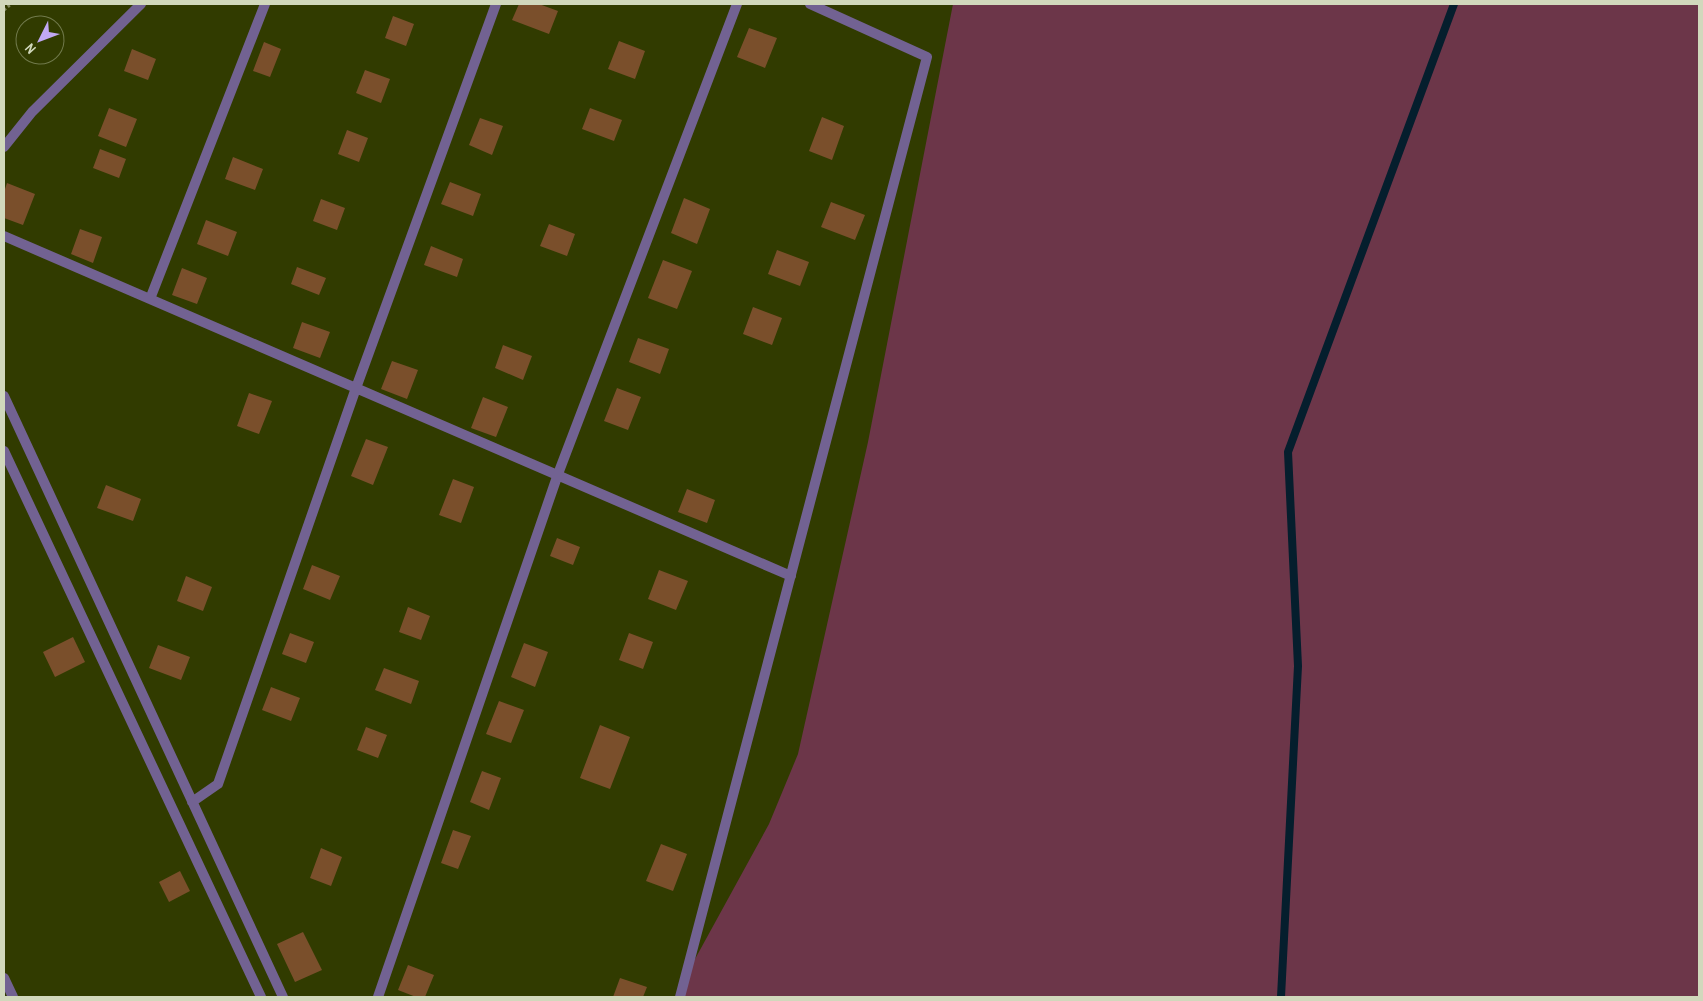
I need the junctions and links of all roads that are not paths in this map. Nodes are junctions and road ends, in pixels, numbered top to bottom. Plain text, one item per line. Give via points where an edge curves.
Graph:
1 (141, 4) edge
2 (265, 4) edge
3 (496, 4) edge
4 (737, 4) edge
5 (810, 4) edge
6 (4, 147) edge
7 (4, 236) edge
8 (150, 299) junction
9 (356, 388) junction
10 (4, 396) edge
11 (4, 451) edge
12 (558, 474) junction
13 (791, 576) junction
14 (192, 802) junction
15 (4, 978) edge
16 (13, 997) edge
17 (261, 997) edge
18 (283, 997) edge
19 (378, 997) edge
20 (680, 997) edge

1 - 6 lane via 32,112
2 - 8 lane
3 - 9 lane
4 - 12 lane
5 - 13 lane via 926,57
7 - 8 lane
8 - 9 lane
9 - 12 lane
9 - 14 lane via 218,784
10 - 14 lane
11 - 17 lane
12 - 13 lane
12 - 19 lane
13 - 20 lane
14 - 18 lane
15 - 16 lane

